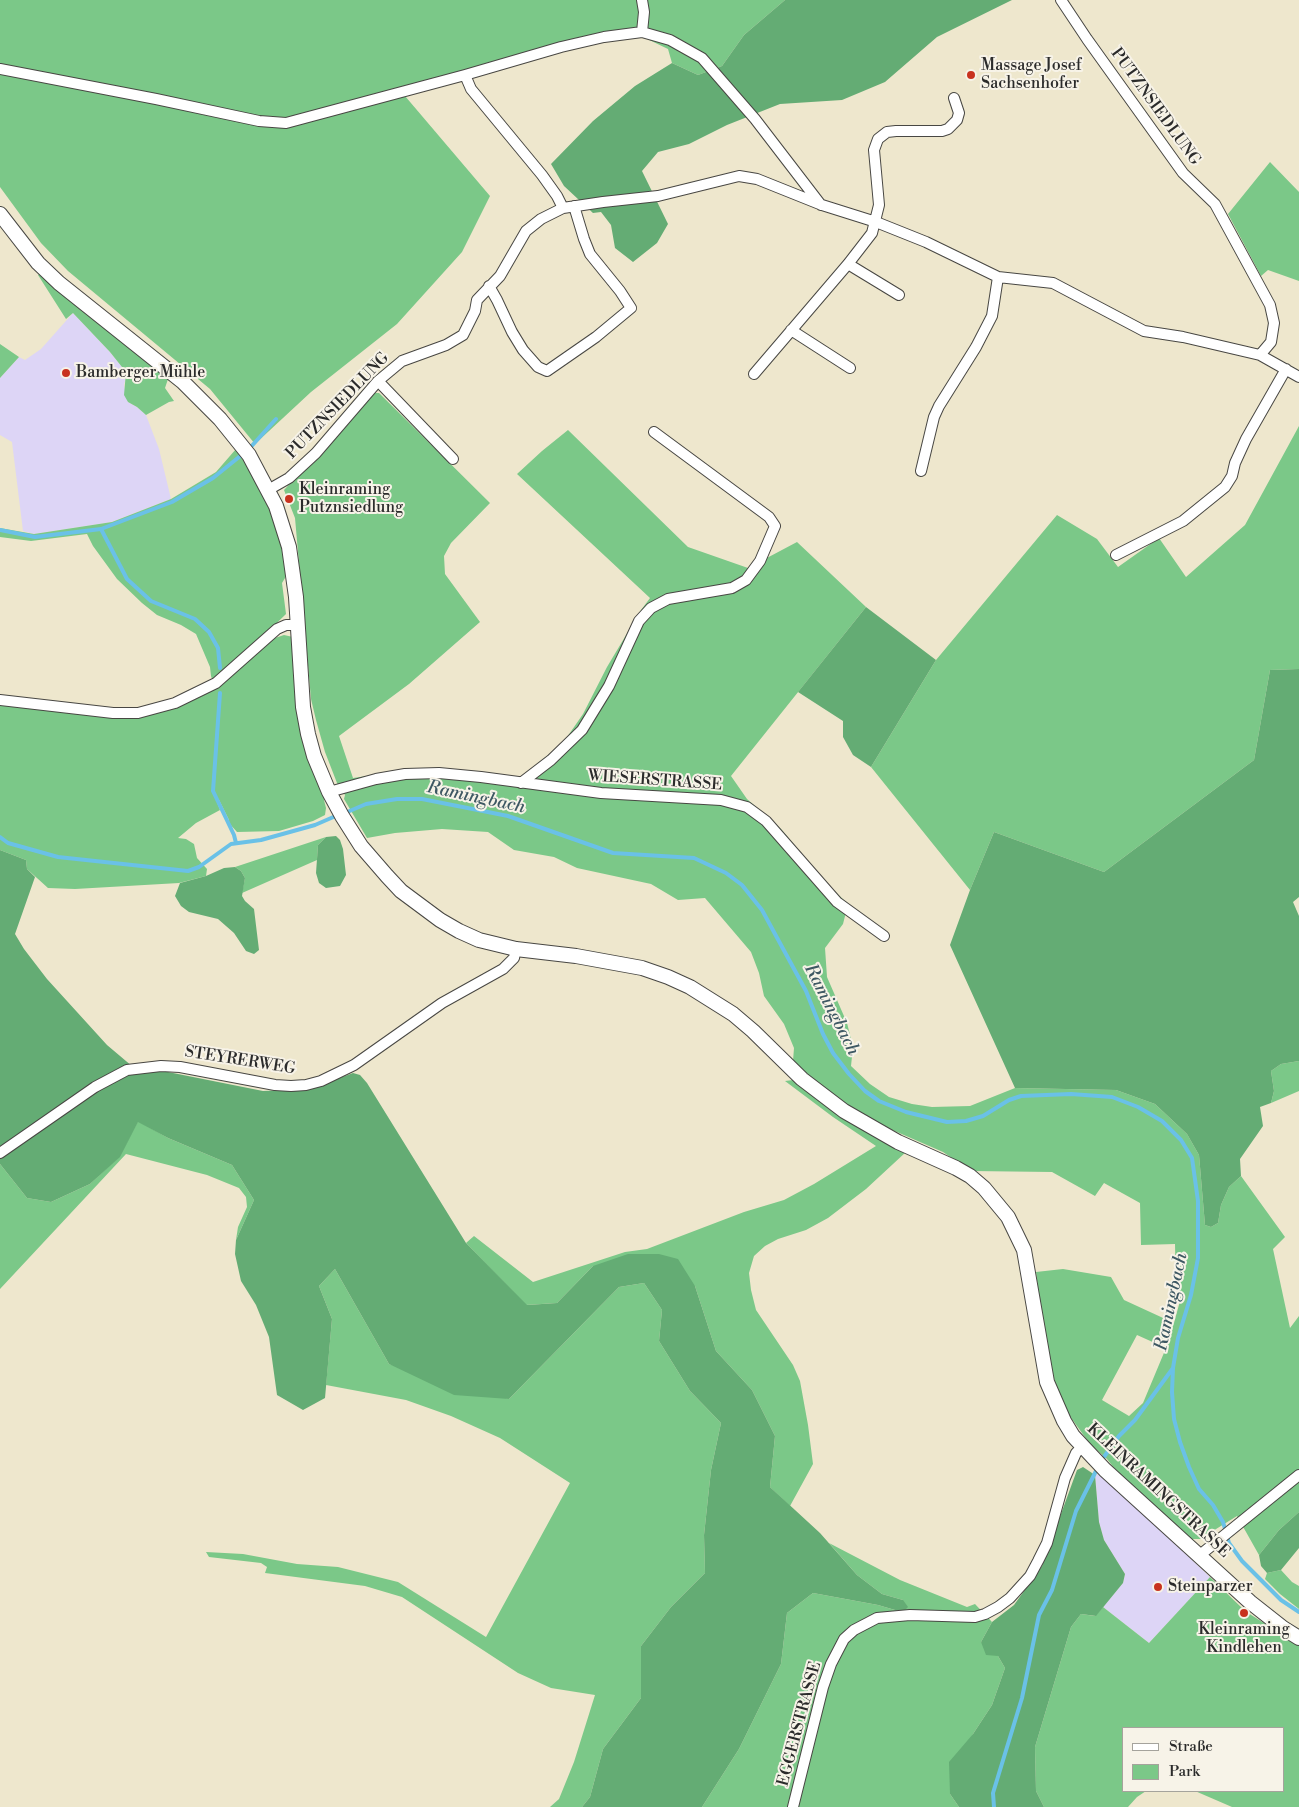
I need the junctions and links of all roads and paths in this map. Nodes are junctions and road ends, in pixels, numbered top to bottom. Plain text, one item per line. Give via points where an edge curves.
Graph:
1 (642, 0) edge
2 (1061, 0) edge
3 (642, 32) junction
4 (0, 69) edge
5 (465, 75) junction
6 (954, 98) dead end
7 (822, 205) junction
8 (574, 206) junction
9 (562, 208) junction
10 (0, 214) edge
11 (876, 222) junction
12 (848, 264) junction
13 (998, 277) junction
14 (489, 286) junction
15 (899, 295) dead end
16 (791, 330) junction
17 (1260, 355) junction
18 (850, 368) dead end
19 (1286, 369) junction
20 (754, 374) dead end
21 (1299, 377) edge
22 (378, 381) junction
23 (654, 432) dead end
24 (453, 459) dead end
25 (921, 471) dead end
26 (268, 490) junction
27 (1116, 555) dead end
28 (298, 625) junction
29 (0, 700) edge
30 (521, 783) junction
31 (331, 795) junction
32 (884, 936) dead end
33 (516, 949) junction
34 (0, 1153) edge
35 (1084, 1449) junction
36 (1299, 1475) edge
37 (1200, 1555) junction
38 (1299, 1638) edge
39 (793, 1807) edge

1 - 3 street
2 - 17 street, PUTZNSIEDLUNG via 1183,173 1215,204 1270,305 1274,323 1271,342
3 - 5 street via 569,45
3 - 7 street via 670,40 702,58
4 - 5 street via 258,121 286,123
5 - 9 street via 471,88 552,189
6 - 11 street via 960,113 958,120 948,129 887,132 878,138 874,150 879,198
7 - 8 street, PUTZNSIEDLUNG via 757,179 739,176 658,196
7 - 11 street, PUTZNSIEDLUNG
8 - 9 street, PUTZNSIEDLUNG
8 - 14 street via 590,254 631,308 547,371 538,367 523,350
9 - 14 street, PUTZNSIEDLUNG via 526,231 500,276
10 - 26 main road, KLEINRAMINGSTRASSE via 38,263 59,283 183,382 220,419 246,451
11 - 12 street
11 - 13 street, PUTZNSIEDLUNG
12 - 15 street
12 - 16 street
13 - 17 street, PUTZNSIEDLUNG via 1053,283 1144,331
13 - 25 street via 992,316 939,406
14 - 22 street, PUTZNSIEDLUNG via 477,300 463,335 446,345 402,361
16 - 18 street
16 - 20 street
17 - 19 street
19 - 21 street
19 - 27 street via 1246,439 1225,487 1183,521
22 - 24 street
22 - 26 street, PUTZNSIEDLUNG via 316,453 289,478
23 - 30 street via 768,517 775,526 760,561 746,580 732,588 668,599 651,608 638,621 608,686 582,730
26 - 28 main road, KLEINRAMINGSTRASSE via 289,547
28 - 29 street via 277,629 216,683 176,702 138,713
28 - 31 main road, KLEINRAMINGSTRASSE via 302,698 308,734
30 - 31 street, WIESERSTRASSE via 481,777 405,774 376,779
30 - 32 street, WIESERSTRASSE via 602,793 721,800 747,807 766,821 837,902
31 - 33 main road, KLEINRAMINGSTRASSE via 357,840 401,891 440,920 479,940
33 - 34 street, STEYRERWEG via 514,958 503,969 442,1003 354,1065 321,1081 291,1086 180,1067 127,1070 95,1087
33 - 35 main road, KLEINRAMINGSTRASSE via 642,968 690,987 733,1014 802,1079 844,1111 898,1142 956,1168 984,1188 1008,1216 1018,1234 1024,1250 1047,1382 1064,1421
35 - 37 main road, KLEINRAMINGSTRASSE
35 - 39 street, EGGERSTRASSE via 1076,1453 1064,1478 1038,1561 1030,1576 1010,1598 992,1611 975,1617 910,1615 877,1618 844,1639 823,1687
36 - 37 street
37 - 38 main road, KLEINRAMINGSTRASSE via 1250,1602

